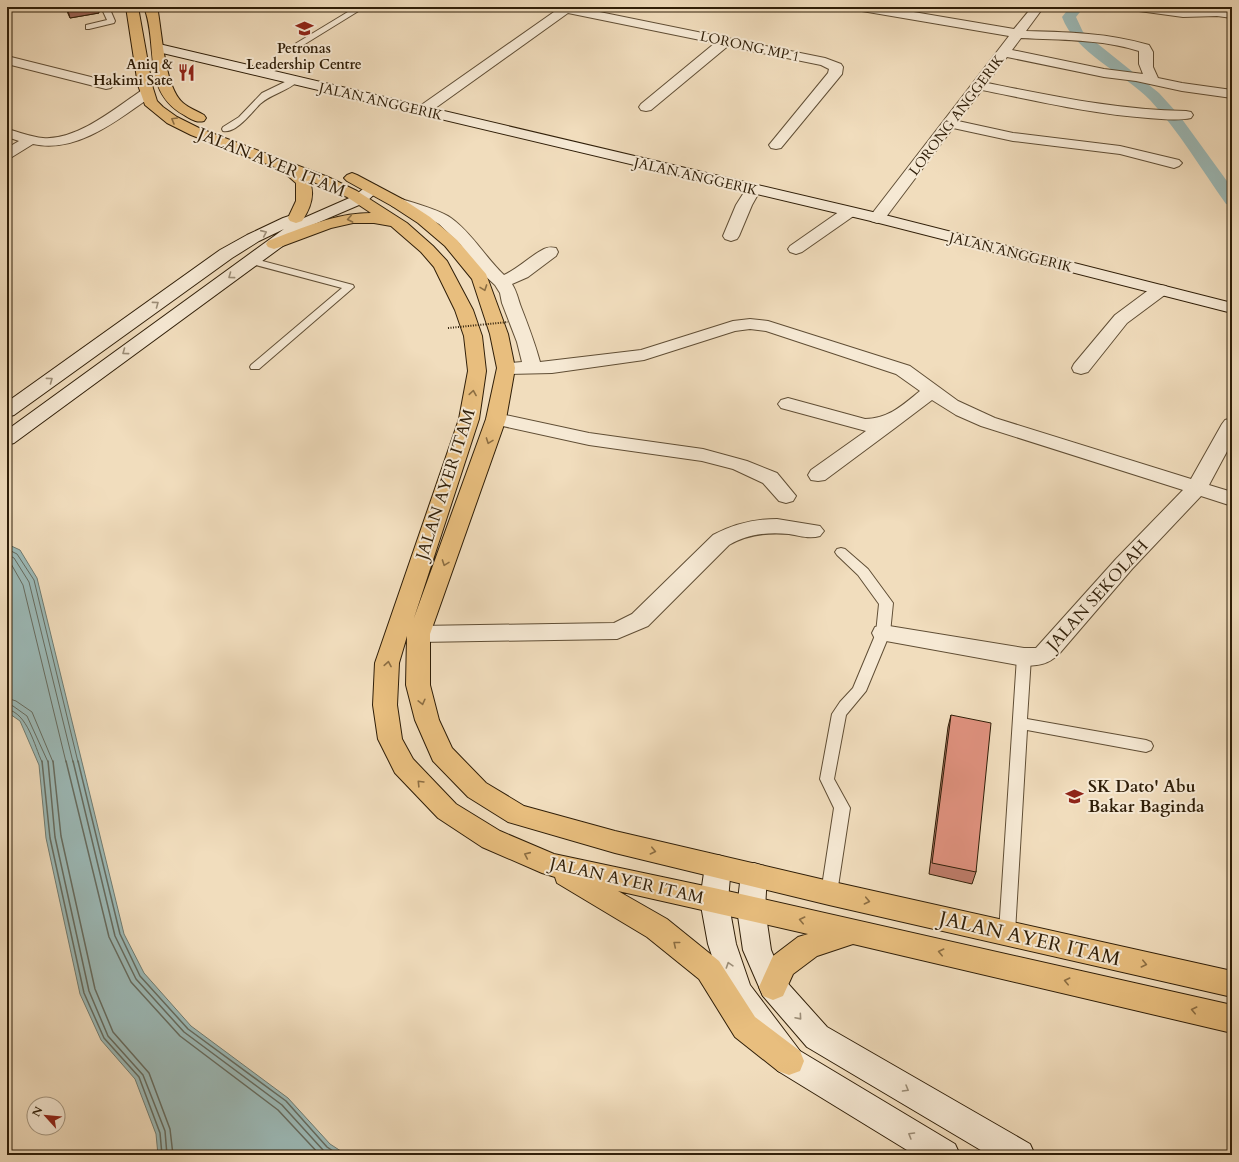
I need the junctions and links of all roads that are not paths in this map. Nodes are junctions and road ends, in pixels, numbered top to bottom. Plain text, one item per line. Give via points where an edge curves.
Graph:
1 (104, 7) edge
2 (132, 7) edge
3 (150, 7) edge
4 (361, 7) edge
5 (862, 7) edge
6 (1139, 7) edge
7 (568, 8) edge
8 (1031, 9) edge
9 (1232, 14) edge
10 (89, 27) dead end
11 (1018, 34) junction
12 (726, 41) junction
13 (159, 48) junction
14 (289, 50) dead end
15 (1004, 52) junction
16 (7, 60) edge
17 (294, 81) junction
18 (1154, 82) junction
19 (106, 85) dead end
20 (978, 85) junction
21 (147, 93) junction
22 (1232, 94) edge
23 (646, 107) dead end
24 (158, 110) junction
25 (422, 111) junction
26 (119, 113) junction
27 (1177, 115) dead end
28 (949, 123) junction
29 (226, 129) junction
30 (7, 133) edge
31 (32, 139) junction
32 (776, 145) dead end
33 (7, 154) edge
34 (287, 159) junction
35 (1174, 163) dead end
36 (340, 172) dead end
37 (753, 189) junction
38 (361, 194) junction
39 (398, 203) junction
40 (849, 212) junction
41 (296, 218) junction
42 (877, 218) junction
43 (402, 226) junction
44 (731, 236) dead end
45 (274, 244) junction
46 (796, 249) dead end
47 (550, 252) dead end
48 (251, 261) junction
49 (502, 282) junction
50 (1160, 290) junction
51 (1232, 308) edge
52 (255, 367) dead end
53 (506, 368) junction
54 (532, 368) junction
55 (1081, 368) dead end
56 (932, 390) junction
57 (24, 398) junction
58 (788, 404) dead end
59 (52, 406) junction
60 (7, 411) edge
61 (496, 419) junction
62 (889, 423) junction
63 (1232, 424) edge
64 (7, 439) edge
65 (818, 475) dead end
66 (1196, 489) junction
67 (786, 496) dead end
68 (1232, 499) edge
69 (813, 531) dead end
70 (841, 552) dead end
71 (883, 633) junction
72 (419, 634) junction
73 (1024, 658) junction
74 (1020, 722) junction
75 (1146, 746) dead end
76 (551, 865) junction
77 (718, 866) junction
78 (754, 874) junction
79 (829, 893) junction
80 (714, 900) junction
81 (752, 909) junction
82 (854, 932) junction
83 (1007, 932) junction
84 (1232, 984) edge
85 (773, 988) junction
86 (1232, 1019) edge
87 (789, 1061) junction
88 (944, 1155) edge
89 (1019, 1155) edge

1 - 10 lane via 111,21
2 - 21 main road, JALAN AYER ITAM
3 - 13 main road, JALAN AYER ITAM
4 - 14 lane
5 - 11 street
6 - 9 street via 1183,13
7 - 12 street, LORONG MP 1
7 - 25 street
8 - 11 street, LORONG ANGGERIK
11 - 15 street, LORONG ANGGERIK
11 - 18 street via 1088,37 1144,48 1146,69
12 - 23 street
12 - 32 street, LORONG MP 1 via 825,62 836,67 835,74
13 - 17 street, JALAN ANGGERIK
13 - 29 main road, JALAN AYER ITAM via 163,83 168,96 178,106
15 - 18 street
15 - 20 street, LORONG ANGGERIK
16 - 19 street
17 - 25 street, JALAN ANGGERIK
17 - 29 lane via 265,95 242,119
18 - 22 street
20 - 27 street via 1131,114
20 - 28 street, LORONG ANGGERIK
21 - 24 main road, JALAN AYER ITAM via 150,102
21 - 26 street
24 - 26 street via 148,107
34 -> 24 main road, JALAN AYER ITAM via 196,132
25 - 37 street, JALAN ANGGERIK
26 - 31 street via 70,139 51,142
28 - 35 street via 1013,137 1120,150
28 - 42 street, LORONG ANGGERIK
29 - 34 main road, JALAN AYER ITAM
30 - 31 street
31 - 33 street
34 - 38 main road, JALAN AYER ITAM via 323,180
34 - 41 main road via 303,182 304,205
36 - 38 main road, JALAN AYER ITAM
37 - 40 street, JALAN ANGGERIK
37 - 44 street
38 - 39 main road, JALAN AYER ITAM
38 - 41 street
38 - 43 main road, JALAN AYER ITAM
38 - 45 street via 304,223
39 - 49 street via 438,217 445,222 466,241 487,268
39 -> 53 main road, JALAN AYER ITAM via 424,220 451,243 480,278 500,334
40 - 42 street, JALAN ANGGERIK
40 - 46 street
57 -> 41 street via 226,254
42 - 50 street, JALAN ANGGERIK
43 -> 45 main road via 375,218 353,218
76 -> 43 main road, JALAN AYER ITAM via 491,839 447,811 404,766 390,739 385,705 387,663 469,418 476,371 473,336 464,310 441,264
45 - 48 street
47 - 49 street via 522,273
48 - 52 lane via 350,287
48 -> 59 street
49 - 54 street via 509,293
50 - 51 street, JALAN ANGGERIK
50 - 55 street via 1121,319
53 - 54 street
53 - 61 main road, JALAN AYER ITAM
54 - 56 street via 644,355 726,328 750,324 768,326 903,370
56 - 62 street
56 - 66 street via 959,409 988,422
57 - 59 street
57 - 60 street
58 - 62 street via 864,425
59 - 64 street
61 - 67 street via 589,439 703,455 740,464 770,478
61 -> 72 main road, JALAN AYER ITAM
62 - 65 street
63 - 66 street, JALAN SEKOLAH
66 - 68 street
66 - 73 street, JALAN SEKOLAH via 1124,564 1051,648 1042,656
69 - 72 street via 780,526 754,527 734,532 720,540 640,620 617,631
70 - 71 lane via 863,572 886,603
71 - 73 street, JALAN SEKOLAH
71 - 79 lane via 859,691 839,714 827,779 842,808
72 -> 77 main road, JALAN AYER ITAM via 418,685 427,720 442,754 477,790 518,815 615,842
73 - 74 lane
74 - 75 lane
74 - 83 lane
76 - 80 main road, JALAN AYER ITAM
87 -> 76 main road via 745,1027 708,970 657,928
77 - 78 main road, JALAN AYER ITAM
77 - 80 street
78 - 79 main road, JALAN AYER ITAM
78 - 81 street
79 -> 83 main road, JALAN AYER ITAM
80 - 81 main road, JALAN AYER ITAM
87 -> 80 street via 738,992 722,944
82 -> 81 main road, JALAN AYER ITAM
81 - 85 street via 757,950
82 - 85 main road via 808,946 782,965
86 -> 82 main road, JALAN AYER ITAM
83 -> 84 main road, JALAN AYER ITAM
85 -> 89 street via 817,1037
88 -> 87 street

